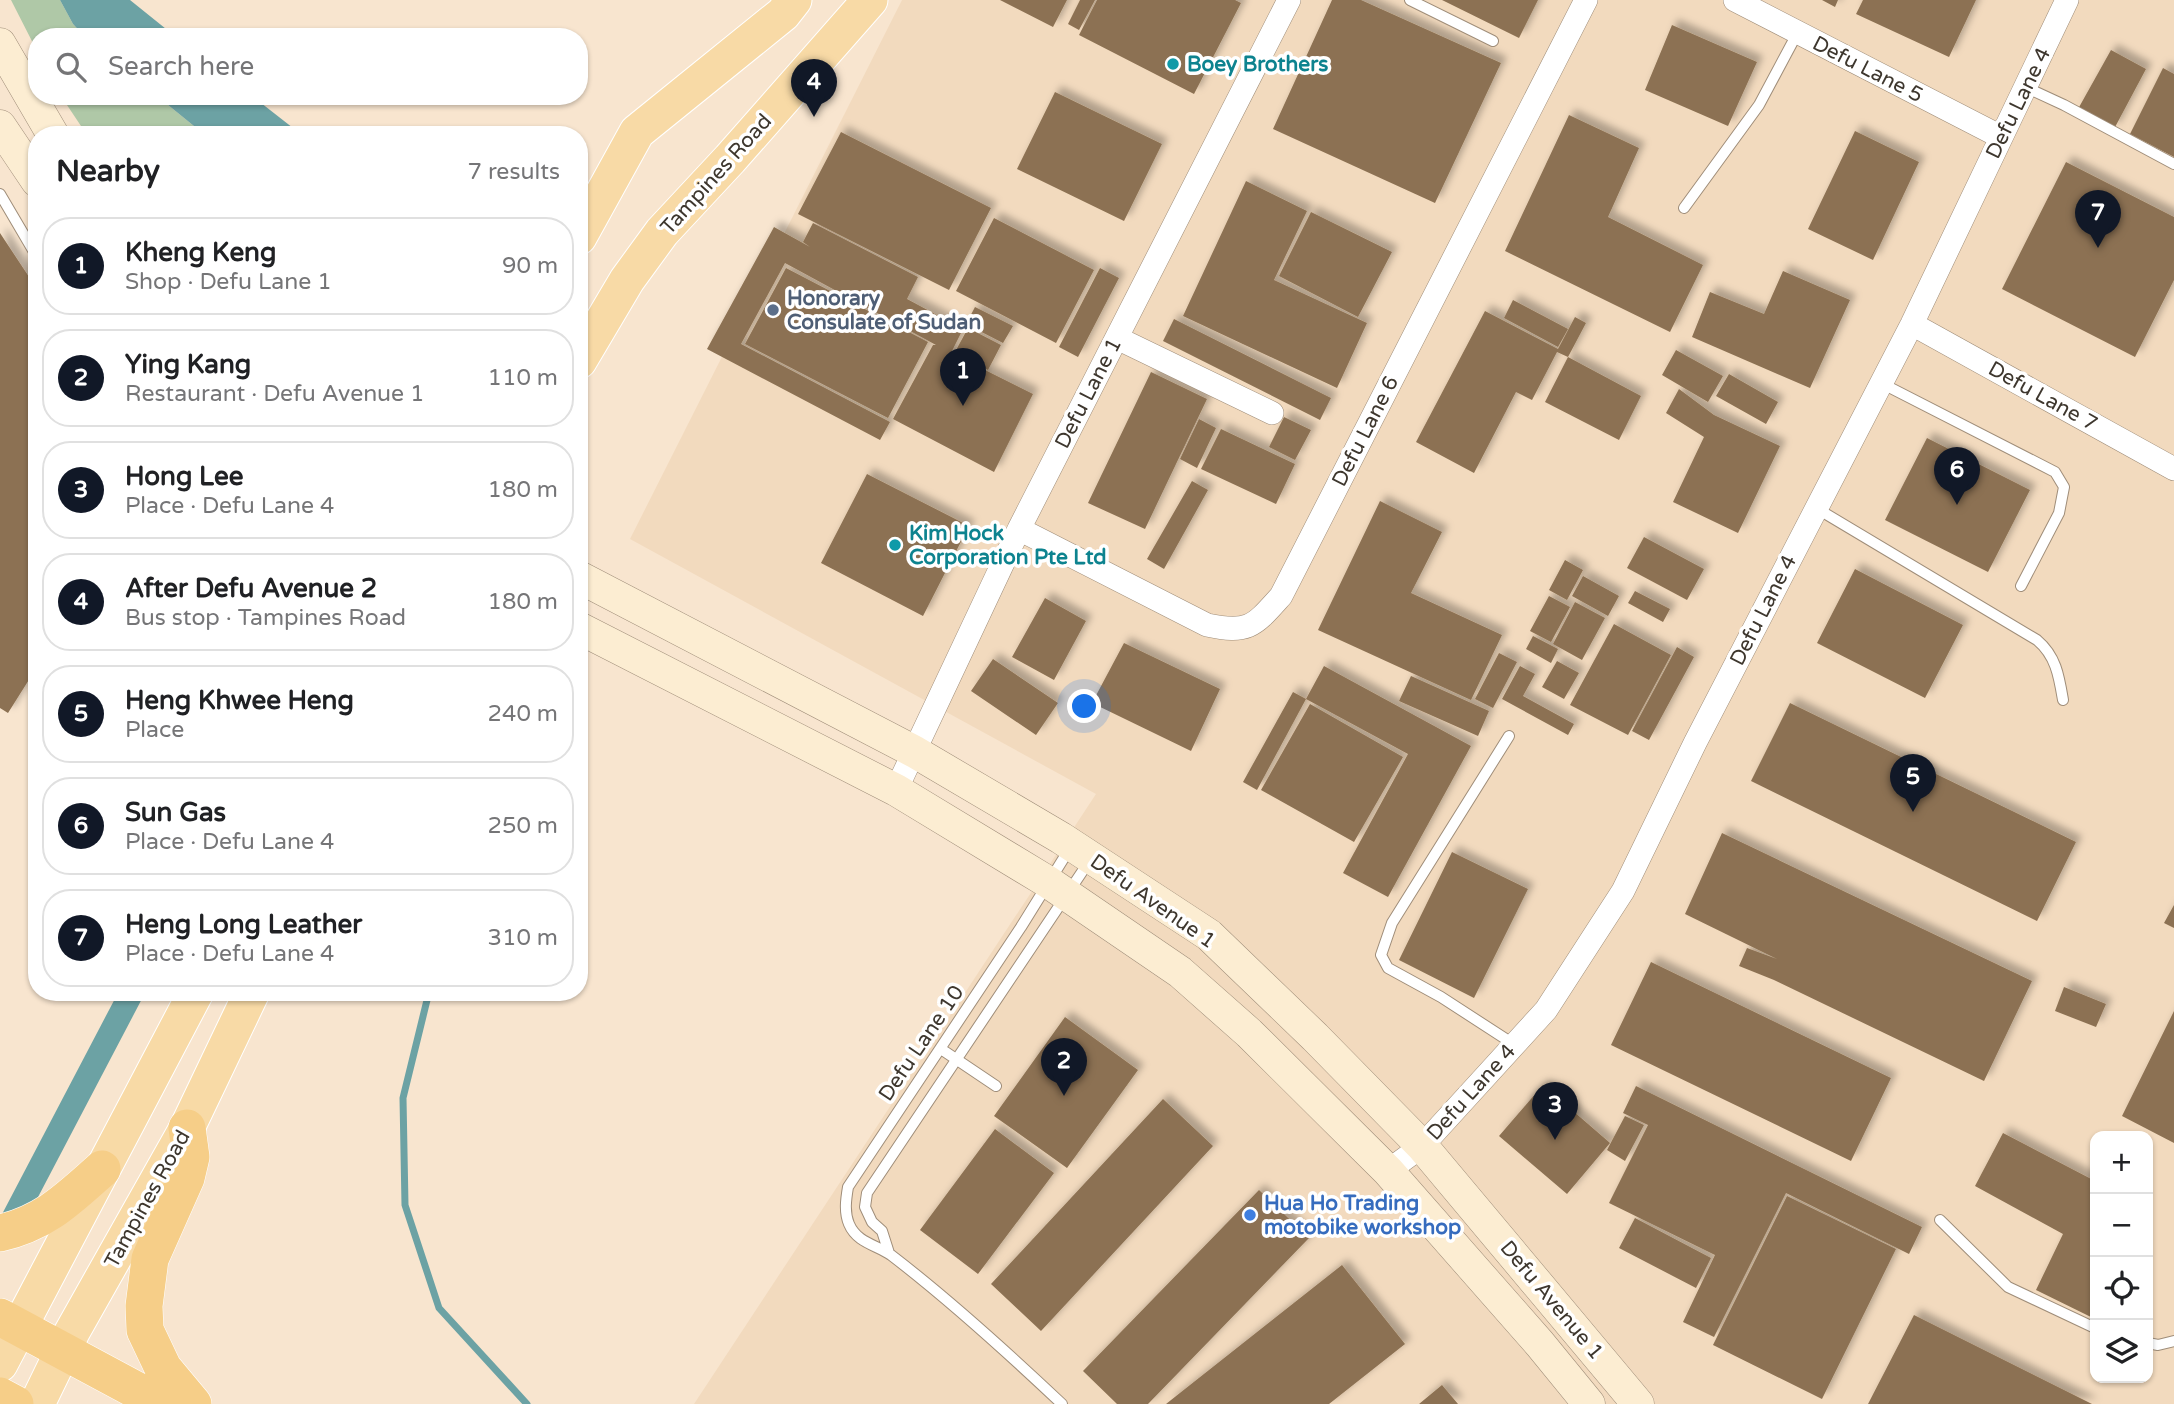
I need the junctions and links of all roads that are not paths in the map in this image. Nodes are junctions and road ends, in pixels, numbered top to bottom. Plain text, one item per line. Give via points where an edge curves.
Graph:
1 (794, 0) edge
2 (870, 0) edge
3 (1290, 0) edge
4 (1410, 0) edge
5 (1586, 0) edge
6 (1735, 0) edge
7 (2067, 0) edge
8 (1798, 32) junction
9 (1493, 41) dead end
10 (0, 44) edge
11 (2025, 87) junction
12 (28, 92) edge
13 (36, 105) edge
14 (0, 126) edge
15 (48, 126) edge
16 (2001, 137) junction
17 (2174, 164) edge
18 (28, 168) edge
19 (0, 194) edge
20 (1684, 208) dead end
21 (588, 213) edge
22 (28, 242) edge
23 (1912, 324) junction
24 (1116, 338) junction
25 (588, 345) edge
26 (1881, 383) junction
27 (1272, 413) dead end
28 (2174, 468) edge
29 (1816, 508) junction
30 (1019, 528) junction
31 (588, 582) edge
32 (2021, 586) dead end
33 (588, 633) edge
34 (2063, 700) dead end
35 (1509, 736) dead end
36 (915, 752) junction
37 (896, 790) junction
38 (1082, 851) junction
39 (1057, 889) junction
40 (191, 1001) edge
41 (248, 1001) edge
42 (1515, 1045) junction
43 (940, 1049) junction
44 (957, 1060) junction
45 (996, 1086) dead end
46 (187, 1128) junction
47 (1422, 1146) junction
48 (102, 1169) junction
49 (1388, 1171) junction
50 (1940, 1220) dead end
51 (0, 1233) edge
52 (889, 1253) junction
53 (10, 1322) edge
54 (2090, 1326) edge
55 (2174, 1341) edge
56 (2153, 1344) edge
57 (63, 1350) junction
58 (0, 1364) edge
59 (0, 1396) edge
60 (15, 1404) edge
61 (37, 1404) edge
62 (162, 1404) edge
63 (193, 1404) edge
64 (1062, 1404) edge
65 (1589, 1404) edge
66 (1638, 1404) edge

1 - 21 main road via 783,14 637,132
2 - 25 main road, Tampines Road via 662,232
3 - 24 street, Defu Lane 1
4 - 9 lane
5 - 30 street, Defu Lane 6 via 1281,596 1257,623 1233,631 1207,625
6 - 8 street, Defu Lane 5
7 - 11 street, Defu Lane 4
8 - 16 street, Defu Lane 5
8 - 20 lane via 1759,105
10 - 12 main road
11 - 16 street, Defu Lane 4
11 - 17 lane
13 - 15 main road
14 - 18 main road
16 - 23 street, Defu Lane 4
19 - 22 lane
23 - 26 street, Defu Lane 4
23 - 28 street, Defu Lane 7
24 - 27 street
24 - 30 street, Defu Lane 1
26 - 29 street, Defu Lane 4
26 - 32 lane via 2055,471 2064,487 2059,513
29 - 34 lane via 2043,645 2059,671
29 - 42 street, Defu Lane 4 via 1623,891 1546,1010
30 - 36 street, Defu Lane 1
31 - 36 main road, Defu Avenue 1
33 - 37 main road, Defu Avenue 1
35 - 42 lane via 1392,923 1381,954 1388,968
36 - 37 street, Defu Lane 1
36 - 38 main road, Defu Avenue 1
37 - 39 main road, Defu Avenue 1
38 - 39 lane, Defu Lane 10
38 - 39 lane, Defu Lane 10
38 - 47 main road, Defu Avenue 1 via 1209,935
39 - 43 lane, Defu Lane 10 via 1021,927
39 - 44 lane, Defu Lane 10
39 - 49 main road, Defu Avenue 1 via 1180,972
40 - 48 main road
41 - 46 main road, Tampines Road
42 - 47 street, Defu Lane 4
43 - 44 lane
43 - 52 lane, Defu Lane 10 via 848,1187 849,1225 863,1242
44 - 45 lane
44 - 52 lane, Defu Lane 10 via 867,1193 865,1207 882,1231
46 - 57 main road, Tampines Road
46 - 63 highway via 191,1157 186,1178 150,1259 144,1306 145,1330 163,1368
47 - 49 street, Defu Lane 4
47 - 66 main road, Defu Avenue 1
48 - 51 highway via 48,1214 23,1228
48 - 53 main road
49 - 65 main road, Defu Avenue 1
50 - 54 lane via 2008,1287
52 - 64 lane, Defu Lane 10
53 - 57 highway
53 - 58 main road
55 - 56 lane
57 - 61 main road, Tampines Road
57 - 62 highway
59 - 60 highway

